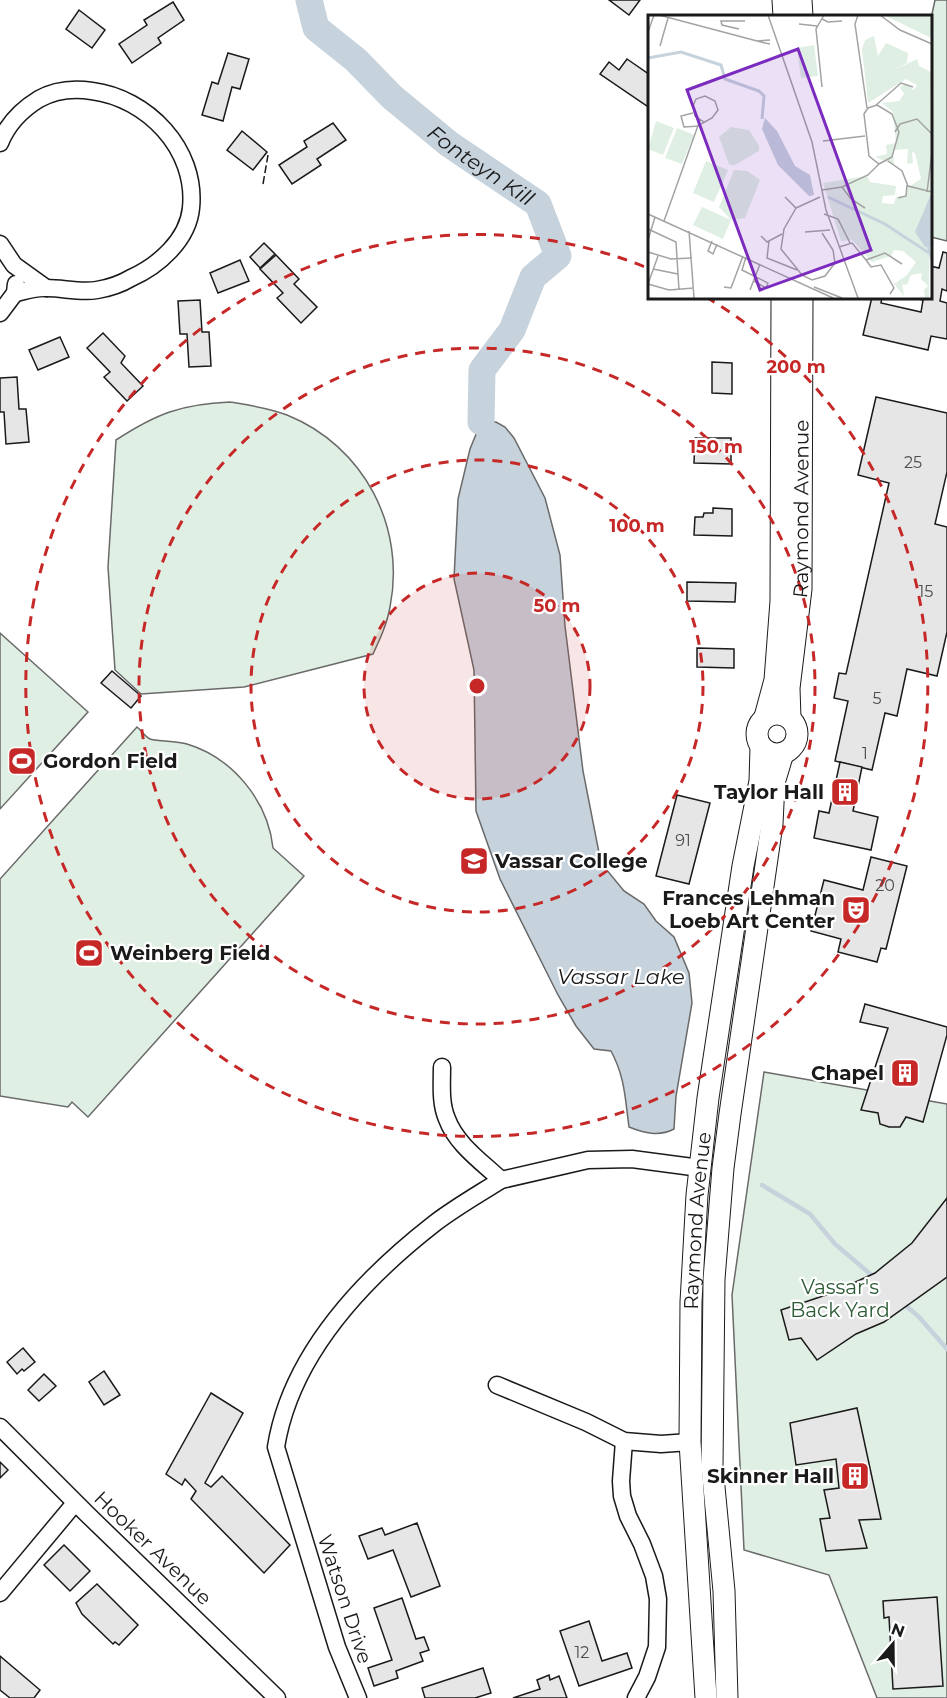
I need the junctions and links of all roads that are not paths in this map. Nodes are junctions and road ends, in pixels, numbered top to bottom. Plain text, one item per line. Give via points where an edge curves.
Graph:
1 (783, 0) edge
2 (801, 0) edge
3 (784, 15) edge
4 (802, 15) edge
5 (0, 143) edge
6 (0, 244) edge
7 (14, 265) junction
8 (46, 288) junction
9 (15, 293) junction
10 (782, 298) edge
11 (802, 298) edge
12 (0, 314) edge
13 (765, 717) junction
14 (790, 718) junction
15 (761, 747) junction
16 (783, 753) junction
17 (442, 1067) dead end
18 (700, 1168) junction
19 (501, 1180) junction
20 (497, 1385) dead end
21 (0, 1427) edge
22 (624, 1441) junction
23 (690, 1442) junction
24 (75, 1503) junction
25 (0, 1593) edge
26 (278, 1698) edge
27 (358, 1698) edge
28 (636, 1698) edge
29 (706, 1698) edge
30 (728, 1698) edge

1 - 3 main road
2 - 4 main road
5 - 8 street via 12,120 46,95 67,90 103,92 159,123 172,140 190,181 191,208 187,221 165,257 115,286 95,291
6 - 7 street
7 - 8 street
7 - 9 street
8 - 9 street
9 - 12 street
10 - 13 main road, Raymond Avenue via 781,601 775,680
11 - 14 main road, Raymond Avenue via 801,589 789,688
13 - 14 main road via 775,713
13 - 15 main road, Raymond Avenue via 757,728
14 - 16 main road, Raymond Avenue via 797,739
15 - 16 main road via 771,754
15 - 18 main road, Raymond Avenue via 760,781 743,866
16 - 30 main road, Raymond Avenue via 774,783 772,824 724,1157 714,1279 712,1466 724,1591
17 - 19 street via 446,1118 461,1141
18 - 19 street, Watson Drive via 632,1159 588,1160
18 - 23 main road, Raymond Avenue via 691,1302
19 - 27 street, Watson Drive via 436,1222 394,1257 350,1304 307,1360 280,1421 276,1447 337,1647
20 - 22 street
21 - 24 street, Hooker Avenue
22 - 23 street
22 - 28 street via 622,1496 654,1576 658,1599 657,1647
23 - 29 main road, Raymond Avenue
24 - 25 street
24 - 26 street, Hooker Avenue

